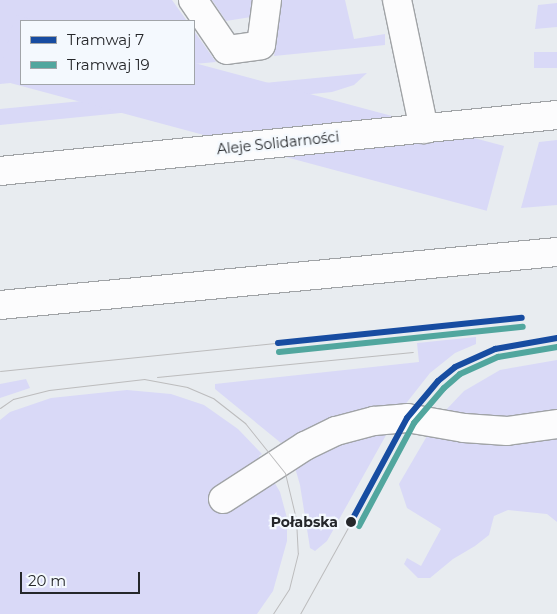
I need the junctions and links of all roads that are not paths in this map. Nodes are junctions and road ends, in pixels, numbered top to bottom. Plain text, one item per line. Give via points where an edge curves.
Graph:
1 (193, 0) edge
2 (267, 0) edge
3 (397, 0) edge
4 (557, 115) edge
5 (424, 129) junction
6 (0, 171) edge
7 (557, 252) edge
8 (507, 257) junction
9 (557, 271) edge
10 (0, 305) edge
11 (557, 424) edge
12 (223, 499) dead end

1 - 2 street via 227,50 261,45
3 - 5 street
4 - 5 street, Aleje Solidarności
5 - 6 street, Aleje Solidarności
7 - 8 street
8 - 9 street
8 - 10 street
11 - 12 street via 507,431 464,428 407,418 374,421 336,431 305,446

